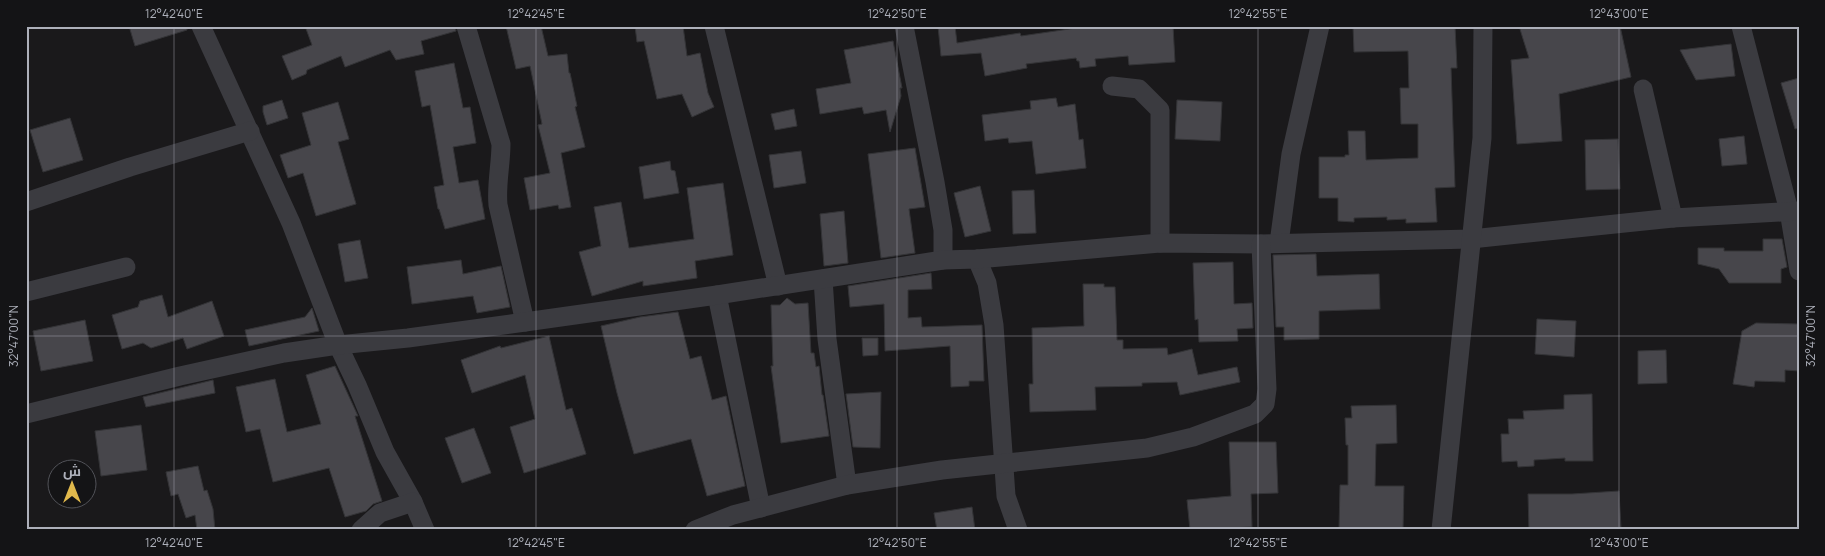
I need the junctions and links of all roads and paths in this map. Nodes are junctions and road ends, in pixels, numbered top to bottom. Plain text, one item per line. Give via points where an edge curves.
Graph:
1 (202, 26) edge
2 (466, 26) edge
3 (714, 26) edge
4 (904, 26) edge
5 (1320, 26) edge
6 (1483, 26) edge
7 (1741, 26) edge
8 (1112, 86) dead end
9 (1643, 89) dead end
10 (250, 132) junction
11 (26, 202) edge
12 (1794, 211) edge
13 (1673, 218) junction
14 (1472, 239) junction
15 (1160, 243) junction
16 (1270, 243) junction
17 (977, 259) junction
18 (943, 260) junction
19 (126, 267) dead end
20 (1799, 271) edge
21 (823, 279) junction
22 (778, 286) junction
23 (26, 292) edge
24 (717, 295) junction
25 (526, 322) junction
26 (338, 344) junction
27 (26, 414) edge
28 (1003, 463) junction
29 (847, 485) junction
30 (413, 502) junction
31 (761, 508) junction
32 (361, 530) edge
33 (425, 530) edge
34 (695, 530) edge
35 (1018, 530) edge
36 (1441, 530) edge

1 - 10 street
2 - 25 street via 501,144 498,205
3 - 22 street
4 - 18 street via 943,230
5 - 16 street
6 - 14 street via 1482,138
7 - 12 street
8 - 15 street via 1139,89 1160,110
9 - 13 street
10 - 11 street
10 - 26 street via 291,223
12 - 13 street
12 - 20 street
13 - 14 street
14 - 16 street
14 - 36 street
15 - 16 street
15 - 17 street
16 - 28 street via 1267,388 1265,404 1255,414 1193,437 1147,448
17 - 18 street
17 - 28 street via 987,283 994,325
18 - 21 street
19 - 23 street
21 - 22 street
21 - 29 street via 827,339
22 - 24 street
24 - 25 street
24 - 31 street
25 - 26 street
26 - 27 street via 180,376
26 - 30 street via 385,452
28 - 29 street
28 - 35 street via 1006,496
29 - 31 street
30 - 32 street via 380,513
30 - 33 street
31 - 34 street

